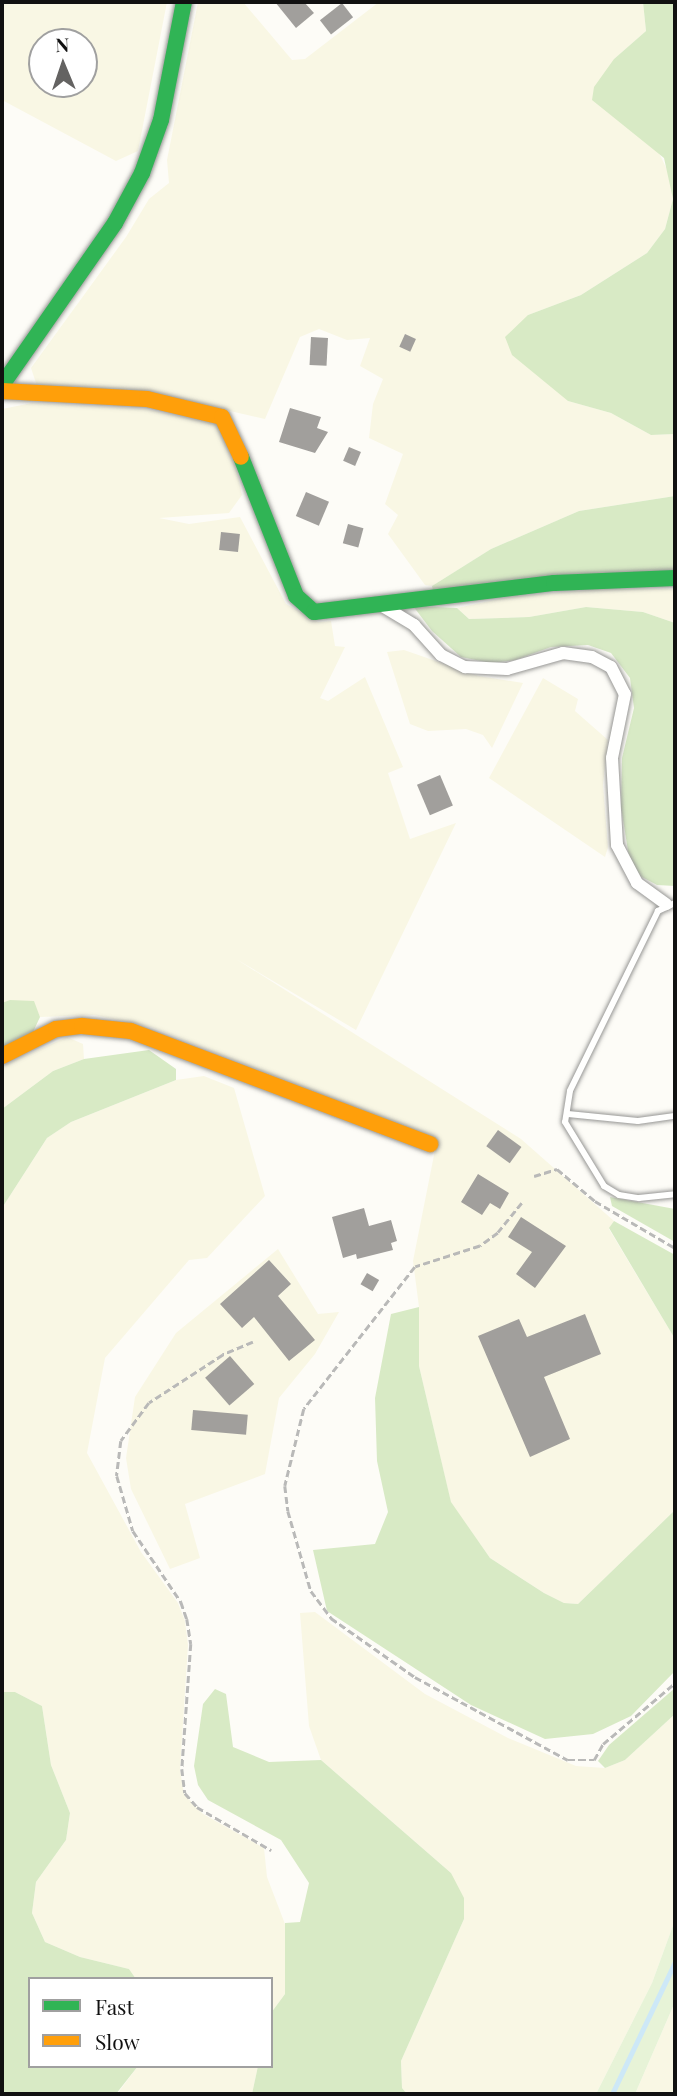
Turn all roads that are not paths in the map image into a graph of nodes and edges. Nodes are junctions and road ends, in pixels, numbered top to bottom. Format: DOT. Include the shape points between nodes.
graph roads {
  1 [pos="184,2"];
  2 [pos="2,385"];
  3 [pos="2,391"];
  4 [pos="675,578"];
  5 [pos="381,605"];
  6 [pos="670,903"];
  7 [pos="2,1056"];
  8 [pos="568,1114"];
  9 [pos="675,1116"];
  10 [pos="430,1144"];
  11 [pos="675,1194"];
  1 -- 2 [label="street" via="161,120 137,185"];
  3 -- 5 [label="street" via="147,399 222,417 232,431 257,507 300,604 314,612"];
  4 -- 5 [label="street" via="554,583"];
  5 -- 6 [label="street" via="414,625 441,655 465,667 507,670 563,653 592,657 611,667 625,694 612,758 617,845 637,883"];
  6 -- 8 [label="lane" via="658,911 570,1091"];
  7 -- 10 [label="street" via="56,1029 131,1031"];
  8 -- 9 [label="lane" via="638,1121"];
  8 -- 11 [label="lane" via="565,1122 575,1144 604,1186 619,1195 639,1198"];
}
